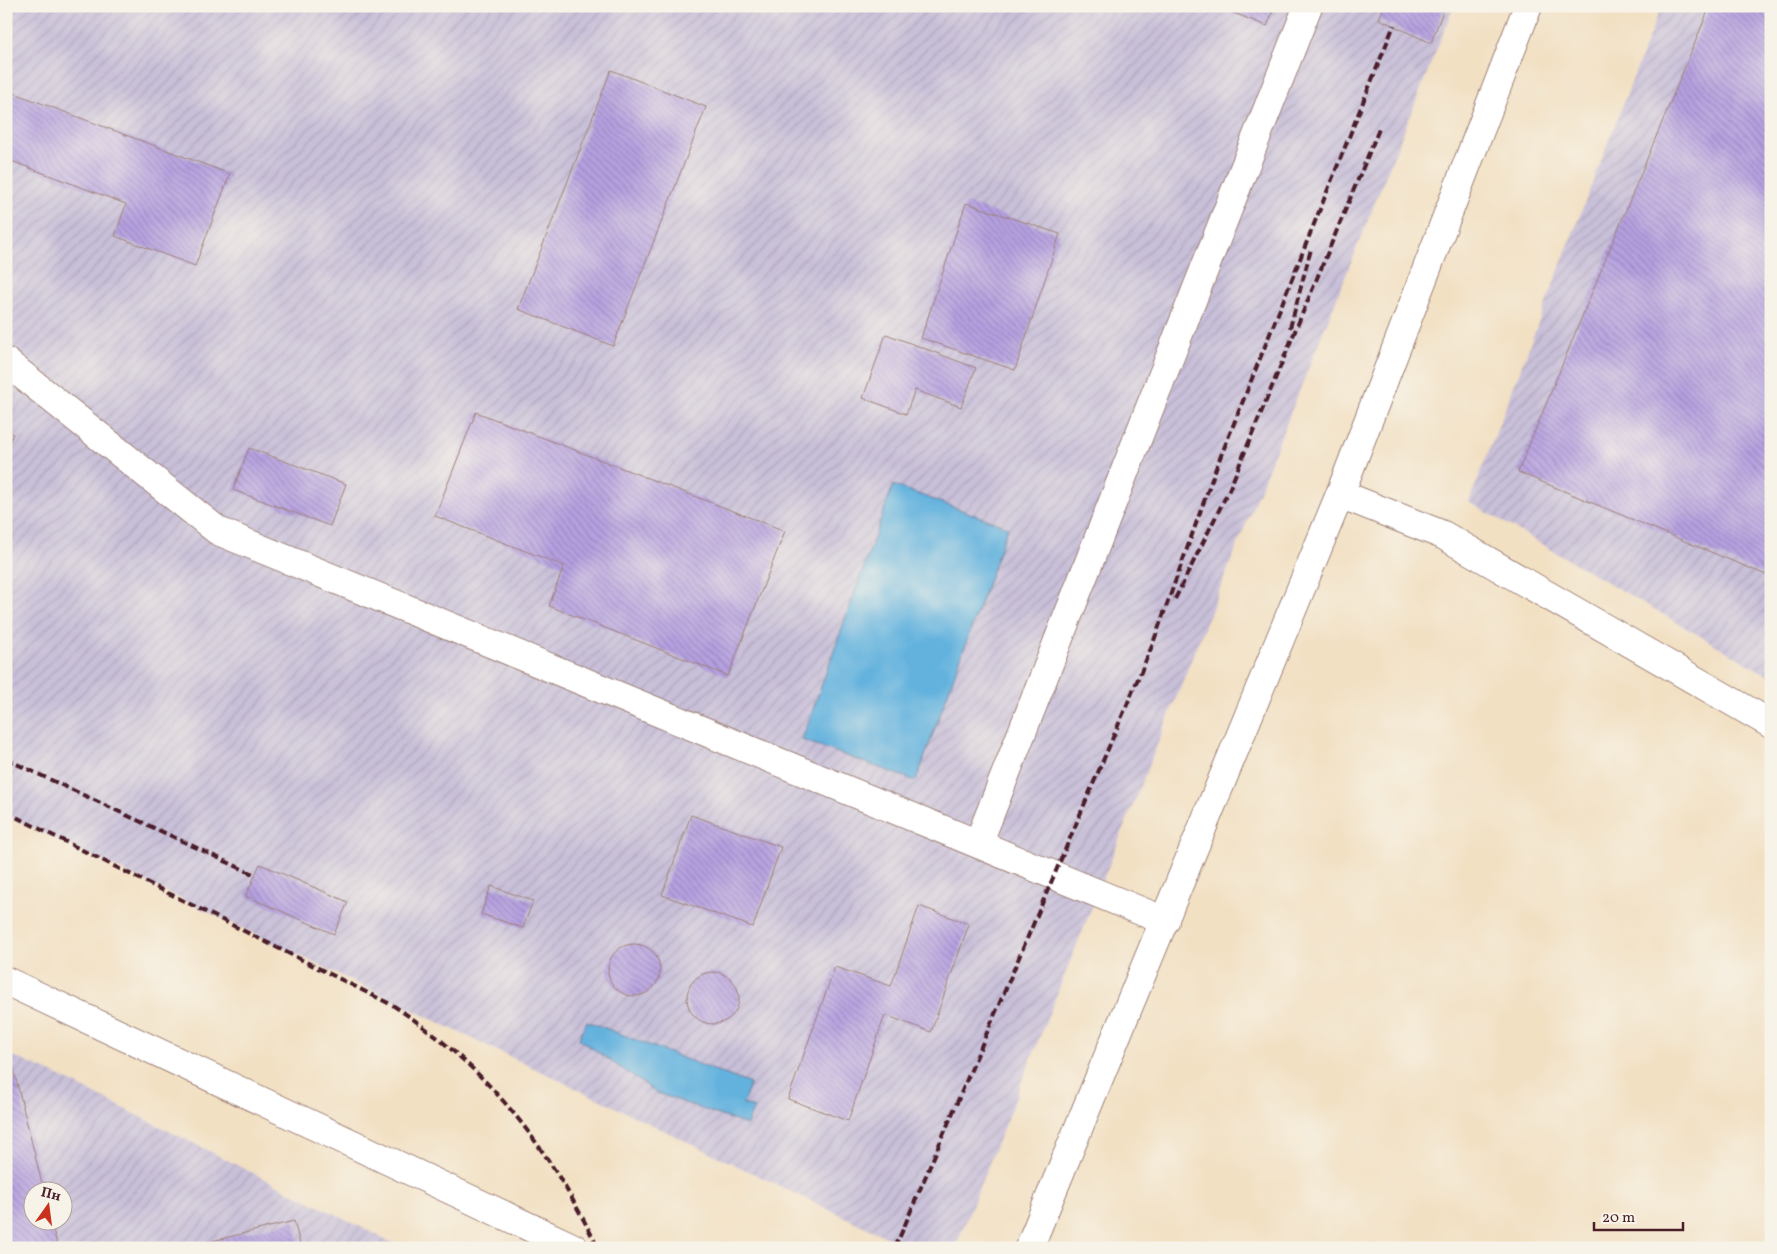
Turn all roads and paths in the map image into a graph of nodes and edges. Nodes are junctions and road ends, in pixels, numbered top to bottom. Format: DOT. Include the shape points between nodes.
graph roads {
  1 [pos="1308,6"];
  2 [pos="1528,6"];
  3 [pos="6,362"];
  4 [pos="1340,494"];
  5 [pos="1771,724"];
  6 [pos="978,844"];
  7 [pos="1165,920"];
  8 [pos="6,981"];
  9 [pos="574,1248"];
  10 [pos="1029,1248"];
  1 -- 6 [label="lane"];
  2 -- 4 [label="lane"];
  3 -- 6 [label="lane" via="218,531"];
  4 -- 5 [label="lane" via="1443,535"];
  4 -- 7 [label="lane"];
  6 -- 7 [label="lane"];
  7 -- 10 [label="lane"];
  8 -- 9 [label="lane"];
}
